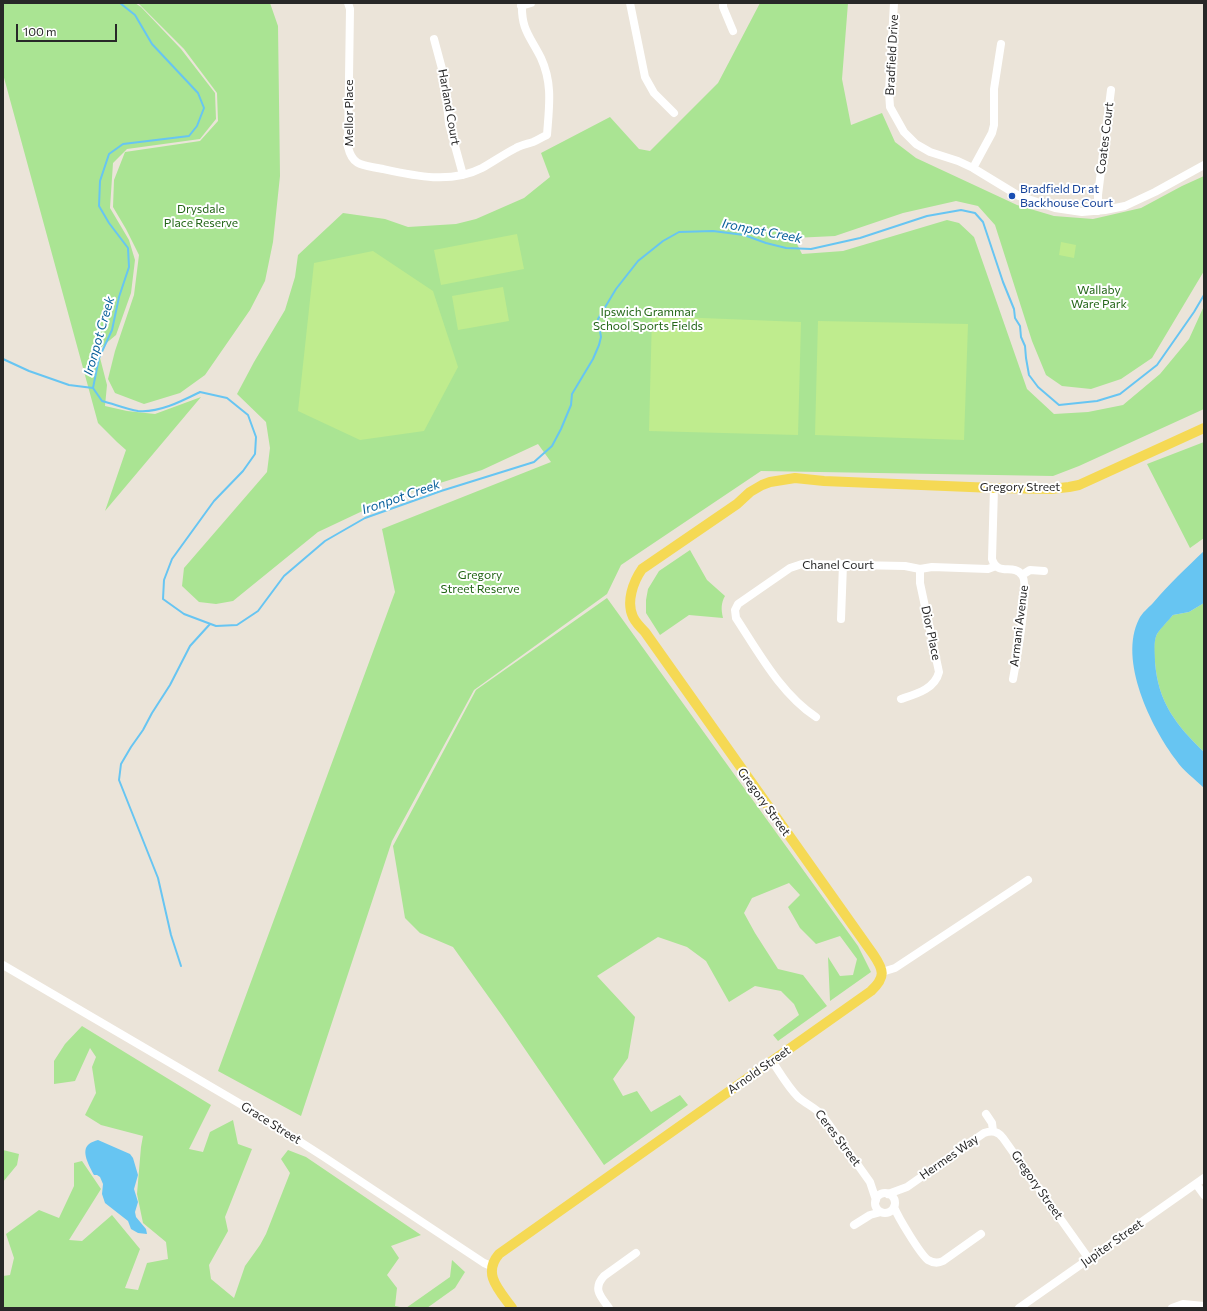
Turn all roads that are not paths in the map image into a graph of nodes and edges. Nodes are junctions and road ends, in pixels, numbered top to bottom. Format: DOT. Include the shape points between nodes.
graph roads {
  1 [pos="348,3"];
  2 [pos="532,3"];
  3 [pos="630,3"];
  4 [pos="723,3"];
  5 [pos="894,3"];
  6 [pos="521,5"];
  7 [pos="734,31"];
  8 [pos="434,39"];
  9 [pos="1001,44"];
  10 [pos="1111,90"];
  11 [pos="674,112"];
  12 [pos="1204,165"];
  13 [pos="973,168"];
  14 [pos="462,175"];
  15 [pos="1098,211"];
  16 [pos="1204,428"];
  17 [pos="994,488"];
  18 [pos="843,564"];
  19 [pos="996,566"];
  20 [pos="920,569"];
  21 [pos="1044,571"];
  22 [pos="1022,574"];
  23 [pos="841,619"];
  24 [pos="1013,678"];
  25 [pos="901,699"];
  26 [pos="816,717"];
  27 [pos="1028,880"];
  28 [pos="3,965"];
  29 [pos="882,972"];
  30 [pos="772,1061"];
  31 [pos="986,1114"];
  32 [pos="993,1131"];
  33 [pos="1204,1178"];
  34 [pos="870,1182"];
  35 [pos="1196,1184"];
  36 [pos="907,1187"];
  37 [pos="887,1194"];
  38 [pos="1204,1195"];
  39 [pos="875,1201"];
  40 [pos="894,1205"];
  41 [pos="884,1212"];
  42 [pos="864,1218"];
  43 [pos="902,1224"];
  44 [pos="854,1225"];
  45 [pos="981,1234"];
  46 [pos="636,1253"];
  47 [pos="1089,1259"];
  48 [pos="491,1266"];
  49 [pos="1204,1306"];
  50 [pos="512,1308"];
  51 [pos="609,1308"];
  52 [pos="1019,1308"];
  53 [pos="1172,1308"];
  1 -- 14 [label="street, Mellor Place" via="348,147 354,162 414,176"];
  2 -- 6 [label="street"];
  3 -- 11 [label="street" via="645,77 654,93"];
  4 -- 7 [label="street"];
  5 -- 13 [label="street, Bradfield Drive" via="888,92 891,110 904,132 916,144"];
  6 -- 14 [label="street, Mellor Place" via="523,24 541,58 550,93 547,135 516,147 480,169"];
  8 -- 14 [label="street, Harland Court" via="445,80 449,124"];
  9 -- 13 [label="street" via="994,90 994,125"];
  10 -- 15 [label="street, Coates Court"];
  12 -- 15 [label="street, Bradfield Drive" via="1125,206"];
  13 -- 15 [label="street, Bradfield Drive" via="1019,196 1055,208 1082,212"];
  16 -- 17 [label="main road, Gregory Street" via="1079,485 1060,488"];
  17 -- 19 [label="street" via="992,559"];
  17 -- 29 [label="main road, Gregory Street" via="824,481 784,484 765,489 737,504 654,562 642,579 636,595 636,610 645,632 873,954"];
  18 -- 20 [label="street, Chanel Court" via="905,566"];
  18 -- 23 [label="street"];
  18 -- 26 [label="street, Chanel Court" via="793,566 738,604 735,610 736,618 773,673 801,708"];
  19 -- 20 [label="street, Chanel Court" via="988,569"];
  19 -- 22 [label="street, Armani Avenue" via="1005,570 1016,570"];
  20 -- 25 [label="street, Dior Place" via="920,583 939,672 930,686"];
  21 -- 22 [label="street, Armani Avenue" via="1030,570"];
  22 -- 24 [label="street, Armani Avenue" via="1025,584"];
  27 -- 29 [label="street" via="895,968"];
  28 -- 48 [label="street, Grace Street" via="249,1109 484,1264"];
  29 -- 30 [label="main road, Arnold Street" via="880,980 871,991"];
  30 -- 34 [label="street, Ceres Street" via="795,1094 824,1116"];
  30 -- 48 [label="main road, Arnold Street" via="498,1254"];
  31 -- 32 [label="street, Gregory Street" via="992,1123"];
  32 -- 36 [label="street, Hermes Way" via="984,1133"];
  32 -- 47 [label="street, Gregory Street" via="1000,1134"];
  33 -- 35 [label="street, Jupiter Street"];
  34 -- 37 [label="street, Ceres Street"];
  34 -- 39 [label="street, Ceres Street"];
  35 -- 38 [label="street"];
  35 -- 47 [label="street, Jupiter Street"];
  36 -- 37 [label="street, Hermes Way"];
  36 -- 40 [label="street, Hermes Way"];
  37 -- 39 [label="street" via="880,1195"];
  37 -- 40 [label="street" via="893,1198"];
  39 -- 41 [label="street" via="877,1208"];
  39 -- 42 [label="street"];
  40 -- 41 [label="street" via="892,1209"];
  40 -- 43 [label="street"];
  41 -- 42 [label="street"];
  41 -- 43 [label="street"];
  42 -- 44 [label="street"];
  43 -- 45 [label="street" via="929,1261 935,1262 943,1261"];
  46 -- 51 [label="street" via="599,1281 598,1291"];
  47 -- 52 [label="street, Jupiter Street"];
  48 -- 50 [label="main road" via="496,1284"];
  49 -- 53 [label="street" via="1183,1304"];
}
